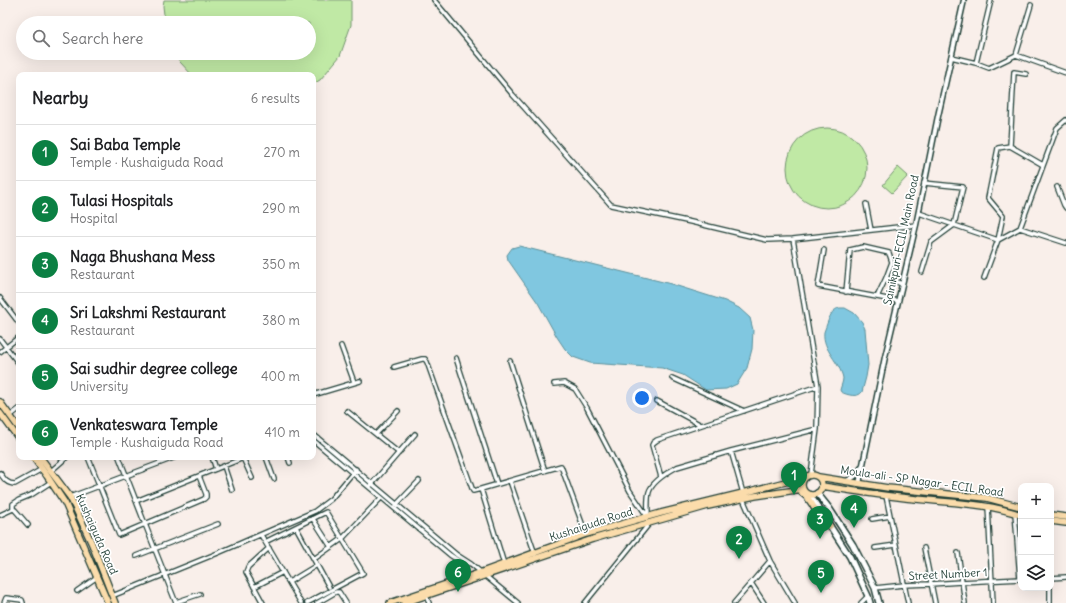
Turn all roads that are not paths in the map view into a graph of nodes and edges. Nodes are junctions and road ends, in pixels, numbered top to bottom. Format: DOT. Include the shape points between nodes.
graph roads {
  1 [pos="434,0"];
  2 [pos="964,0"];
  3 [pos="991,0"];
  4 [pos="1031,5"];
  5 [pos="1016,55"];
  6 [pos="951,57"];
  7 [pos="976,63"];
  8 [pos="1066,73"];
  9 [pos="1026,74"];
  10 [pos="1065,123"];
  11 [pos="1010,146"];
  12 [pos="1043,165"];
  13 [pos="924,182"];
  14 [pos="1057,187"];
  15 [pos="866,204"];
  16 [pos="1065,205"];
  17 [pos="918,213"];
  18 [pos="916,224"];
  19 [pos="954,225"];
  20 [pos="1020,228"];
  21 [pos="871,230"];
  22 [pos="793,239"];
  23 [pos="998,240"];
  24 [pos="1066,243"];
  25 [pos="824,250"];
  26 [pos="922,272"];
  27 [pos="886,278"];
  28 [pos="984,278"];
  29 [pos="902,284"];
  30 [pos="846,292"];
  31 [pos="877,297"];
  32 [pos="0,298"];
  33 [pos="898,301"];
  34 [pos="16,319"];
  35 [pos="0,339"];
  36 [pos="16,339"];
  37 [pos="341,346"];
  38 [pos="6,347"];
  39 [pos="0,352"];
  40 [pos="456,358"];
  41 [pos="16,360"];
  42 [pos="510,361"];
  43 [pos="394,367"];
  44 [pos="672,378"];
  45 [pos="360,381"];
  46 [pos="354,382"];
  47 [pos="554,384"];
  48 [pos="818,386"];
  49 [pos="316,394"];
  50 [pos="657,401"];
  51 [pos="0,402"];
  52 [pos="16,411"];
  53 [pos="347,411"];
  54 [pos="398,411"];
  55 [pos="744,411"];
  56 [pos="0,413"];
  57 [pos="10,416"];
  58 [pos="5,420"];
  59 [pos="0,424"];
  60 [pos="16,424"];
  61 [pos="701,425"];
  62 [pos="817,430"];
  63 [pos="16,434"];
  64 [pos="376,434"];
  65 [pos="415,434"];
  66 [pos="316,436"];
  67 [pos="316,442"];
  68 [pos="731,451"];
  69 [pos="399,453"];
  70 [pos="35,460"];
  71 [pos="43,460"];
  72 [pos="64,460"];
  73 [pos="89,460"];
  74 [pos="120,460"];
  75 [pos="168,460"];
  76 [pos="213,460"];
  77 [pos="240,460"];
  78 [pos="246,460"];
  79 [pos="267,460"];
  80 [pos="289,460"];
  81 [pos="290,463"];
  82 [pos="224,466"];
  83 [pos="863,466"];
  84 [pos="42,469"];
  85 [pos="216,469"];
  86 [pos="356,469"];
  87 [pos="51,471"];
  88 [pos="545,471"];
  89 [pos="0,473"];
  90 [pos="353,473"];
  91 [pos="811,474"];
  92 [pos="126,476"];
  93 [pos="199,476"];
  94 [pos="661,477"];
  95 [pos="819,477"];
  96 [pos="252,478"];
  97 [pos="274,479"];
  98 [pos="419,481"];
  99 [pos="510,481"];
  100 [pos="802,481"];
  101 [pos="51,482"];
  102 [pos="847,482"];
  103 [pos="373,484"];
  104 [pos="497,484"];
  105 [pos="859,484"];
  106 [pos="822,486"];
  107 [pos="99,487"];
  108 [pos="369,488"];
  109 [pos="480,489"];
  110 [pos="803,489"];
  111 [pos="232,490"];
  112 [pos="793,491"];
  113 [pos="817,493"];
  114 [pos="810,495"];
  115 [pos="743,496"];
  116 [pos="886,496"];
  117 [pos="70,498"];
  118 [pos="381,498"];
  119 [pos="136,501"];
  120 [pos="397,504"];
  121 [pos="988,506"];
  122 [pos="1018,506"];
  123 [pos="394,508"];
  124 [pos="13,509"];
  125 [pos="1018,514"];
  126 [pos="0,515"];
  127 [pos="1054,515"];
  128 [pos="890,516"];
  129 [pos="648,517"];
  130 [pos="1066,517"];
  131 [pos="313,518"];
  132 [pos="872,519"];
  133 [pos="1018,519"];
  134 [pos="1054,521"];
  135 [pos="1066,523"];
  136 [pos="145,524"];
  137 [pos="218,524"];
  138 [pos="649,524"];
  139 [pos="28,525"];
  140 [pos="830,526"];
  141 [pos="296,527"];
  142 [pos="586,534"];
  143 [pos="261,535"];
  144 [pos="342,539"];
  145 [pos="265,542"];
  146 [pos="896,545"];
  147 [pos="331,547"];
  148 [pos="269,548"];
  149 [pos="875,548"];
  150 [pos="924,548"];
  151 [pos="154,549"];
  152 [pos="958,553"];
  153 [pos="535,554"];
  154 [pos="1019,555"];
  155 [pos="136,556"];
  156 [pos="314,559"];
  157 [pos="770,561"];
  158 [pos="471,564"];
  159 [pos="504,564"];
  160 [pos="317,565"];
  161 [pos="283,572"];
  162 [pos="484,574"];
  163 [pos="165,575"];
  164 [pos="97,577"];
  165 [pos="1066,577"];
  166 [pos="1054,578"];
  167 [pos="1018,579"];
  168 [pos="991,580"];
  169 [pos="289,582"];
  170 [pos="751,582"];
  171 [pos="961,582"];
  172 [pos="931,584"];
  173 [pos="904,585"];
  174 [pos="254,587"];
  175 [pos="329,587"];
  176 [pos="875,588"];
  177 [pos="1050,591"];
  178 [pos="78,592"];
  179 [pos="200,594"];
  180 [pos="112,596"];
  181 [pos="426,596"];
  182 [pos="868,596"];
  183 [pos="4,603"];
  184 [pos="23,603"];
  185 [pos="108,603"];
  186 [pos="115,603"];
  187 [pos="176,603"];
  188 [pos="263,603"];
  189 [pos="300,603"];
  190 [pos="307,603"];
  191 [pos="317,603"];
  192 [pos="346,603"];
  193 [pos="390,603"];
  194 [pos="404,603"];
  195 [pos="429,603"];
  196 [pos="518,603"];
  197 [pos="585,603"];
  198 [pos="734,603"];
  199 [pos="764,603"];
  200 [pos="795,603"];
  201 [pos="861,603"];
  202 [pos="870,603"];
  203 [pos="879,603"];
  204 [pos="908,603"];
  205 [pos="935,603"];
  206 [pos="965,603"];
  207 [pos="992,603"];
  208 [pos="1050,603"];
  1 -- 22 [label="street" via="513,95 611,205 767,240"];
  2 -- 6 [label="street, Sainikpuri-ECIL Main Road"];
  3 -- 7 [label="street"];
  4 -- 5 [label="street"];
  5 -- 7 [label="street" via="989,68"];
  5 -- 8 [label="street"];
  6 -- 7 [label="street"];
  6 -- 13 [label="street, Sainikpuri-ECIL Main Road"];
  9 -- 11 [label="street" via="1014,72"];
  10 -- 12 [label="street" via="1057,128"];
  11 -- 12 [label="street"];
  11 -- 23 [label="street" via="998,148 988,198 1003,216"];
  12 -- 20 [label="street"];
  13 -- 17 [label="street, Sainikpuri-ECIL Main Road"];
  13 -- 19 [label="street" via="963,187"];
  14 -- 16 [label="street"];
  15 -- 21 [label="street"];
  17 -- 18 [label="street, Sainikpuri-ECIL Main Road"];
  17 -- 19 [label="street"];
  18 -- 21 [label="street"];
  18 -- 29 [label="street, Sainikpuri-ECIL Main Road"];
  19 -- 23 [label="street"];
  19 -- 26 [label="street" via="931,242"];
  20 -- 23 [label="street"];
  20 -- 24 [label="street"];
  21 -- 22 [label="street"];
  22 -- 48 [label="street"];
  23 -- 28 [label="street"];
  25 -- 30 [label="street" via="818,286"];
  27 -- 29 [label="street"];
  27 -- 30 [label="street" via="892,262 889,253 863,247 850,250"];
  27 -- 31 [label="street"];
  29 -- 33 [label="street, Sainikpuri-ECIL Main Road"];
  30 -- 31 [label="street"];
  31 -- 33 [label="street"];
  32 -- 34 [label="street"];
  33 -- 83 [label="street, Sainikpuri-ECIL Main Road"];
  35 -- 38 [label="street"];
  36 -- 38 [label="street"];
  37 -- 46 [label="street"];
  38 -- 39 [label="street"];
  38 -- 41 [label="street"];
  40 -- 104 [label="street"];
  42 -- 88 [label="street"];
  43 -- 109 [label="street" via="425,359 473,491"];
  44 -- 55 [label="street"];
  45 -- 46 [label="street"];
  46 -- 49 [label="street"];
  47 -- 129 [label="street" via="564,383 575,389 630,491"];
  48 -- 55 [label="street"];
  48 -- 62 [label="street"];
  50 -- 61 [label="street"];
  51 -- 57 [label="main road"];
  52 -- 57 [label="street"];
  53 -- 64 [label="street"];
  54 -- 64 [label="street"];
  55 -- 61 [label="street"];
  56 -- 58 [label="main road"];
  57 -- 60 [label="main road"];
  58 -- 59 [label="street"];
  58 -- 63 [label="main road"];
  61 -- 94 [label="street" via="653,443"];
  62 -- 68 [label="street"];
  62 -- 91 [label="street"];
  64 -- 69 [label="street"];
  65 -- 69 [label="street"];
  66 -- 86 [label="street"];
  67 -- 90 [label="street"];
  68 -- 94 [label="street" via="677,467"];
  68 -- 115 [label="street"];
  69 -- 103 [label="street"];
  70 -- 84 [label="main road, Kushaiguda Road"];
  71 -- 87 [label="main road, Kushaiguda Road"];
  72 -- 87 [label="street"];
  73 -- 107 [label="street"];
  74 -- 92 [label="street"];
  75 -- 92 [label="street"];
  76 -- 85 [label="street"];
  77 -- 82 [label="street"];
  78 -- 96 [label="street"];
  79 -- 97 [label="street"];
  80 -- 81 [label="street"];
  82 -- 85 [label="street"];
  82 -- 111 [label="street"];
  83 -- 102 [label="street"];
  83 -- 105 [label="street, Sainikpuri-ECIL Main Road"];
  84 -- 89 [label="street" via="15,484 10,484"];
  84 -- 101 [label="main road, Kushaiguda Road"];
  85 -- 93 [label="street"];
  86 -- 90 [label="street"];
  86 -- 103 [label="street"];
  87 -- 117 [label="main road, Kushaiguda Road"];
  88 -- 99 [label="street"];
  88 -- 142 [label="street" via="561,466"];
  90 -- 108 [label="street"];
  90 -- 143 [label="street" via="331,499 315,512"];
  91 -- 95 [label="main road"];
  91 -- 100 [label="main road"];
  92 -- 107 [label="street"];
  92 -- 119 [label="street"];
  93 -- 119 [label="street"];
  93 -- 136 [label="street" via="206,494 204,499"];
  94 -- 129 [label="street" via="648,493"];
  95 -- 102 [label="main road, Moula-ali - SP Nagar - ECIL Road"];
  95 -- 106 [label="main road"];
  98 -- 120 [label="street"];
  99 -- 104 [label="street"];
  99 -- 153 [label="street"];
  100 -- 110 [label="main road"];
  100 -- 115 [label="main road, Kushaiguda Road" via="789,480"];
  101 -- 124 [label="street" via="13,504"];
  101 -- 164 [label="main road, Kushaiguda Road" via="65,503"];
  102 -- 105 [label="main road, Moula-ali - SP Nagar - ECIL Road"];
  103 -- 108 [label="street"];
  103 -- 120 [label="street"];
  104 -- 109 [label="street"];
  105 -- 122 [label="main road, Moula-ali - SP Nagar - ECIL Road" via="987,498"];
  106 -- 113 [label="main road"];
  106 -- 116 [label="main road, Moula-ali - SP Nagar - ECIL Road"];
  107 -- 117 [label="street"];
  107 -- 136 [label="street" via="119,535"];
  108 -- 118 [label="street"];
  109 -- 159 [label="street"];
  110 -- 112 [label="main road, Kushaiguda Road"];
  110 -- 114 [label="main road"];
  112 -- 115 [label="main road, Kushaiguda Road"];
  112 -- 140 [label="main road" via="805,495 822,521"];
  113 -- 114 [label="main road"];
  113 -- 176 [label="main road" via="830,508 853,545"];
  114 -- 140 [label="main road"];
  115 -- 129 [label="main road, Kushaiguda Road"];
  115 -- 138 [label="main road, Kushaiguda Road"];
  115 -- 157 [label="street"];
  116 -- 121 [label="main road, Moula-ali - SP Nagar - ECIL Road"];
  116 -- 128 [label="street"];
  117 -- 180 [label="main road, Kushaiguda Road" via="92,544"];
  118 -- 123 [label="street"];
  118 -- 144 [label="street"];
  119 -- 136 [label="street"];
  120 -- 123 [label="street"];
  120 -- 158 [label="street"];
  121 -- 125 [label="main road, Moula-ali - SP Nagar - ECIL Road"];
  121 -- 168 [label="street"];
  123 -- 158 [label="street" via="450,555"];
  124 -- 126 [label="street"];
  124 -- 139 [label="street"];
  127 -- 130 [label="main road"];
  128 -- 132 [label="street"];
  128 -- 146 [label="street"];
  129 -- 142 [label="main road, Kushaiguda Road"];
  131 -- 141 [label="street"];
  131 -- 144 [label="street" via="326,512"];
  131 -- 147 [label="street"];
  133 -- 154 [label="street"];
  134 -- 135 [label="main road"];
  136 -- 151 [label="street"];
  137 -- 151 [label="street"];
  138 -- 162 [label="main road, Kushaiguda Road"];
  138 -- 197 [label="street"];
  140 -- 182 [label="main road" via="850,557"];
  141 -- 145 [label="street"];
  141 -- 156 [label="street"];
  142 -- 153 [label="main road, Kushaiguda Road"];
  143 -- 145 [label="street"];
  143 -- 163 [label="street"];
  144 -- 147 [label="street"];
  144 -- 190 [label="street" via="363,573"];
  145 -- 148 [label="street"];
  146 -- 149 [label="street"];
  146 -- 173 [label="street"];
  147 -- 156 [label="street"];
  148 -- 161 [label="street"];
  148 -- 174 [label="street" via="246,569"];
  150 -- 172 [label="street"];
  151 -- 155 [label="street"];
  151 -- 163 [label="street"];
  152 -- 171 [label="street"];
  153 -- 159 [label="main road, Kushaiguda Road"];
  156 -- 160 [label="street"];
  157 -- 170 [label="street"];
  157 -- 200 [label="street"];
  158 -- 162 [label="street"];
  159 -- 162 [label="main road, Kushaiguda Road"];
  160 -- 169 [label="street"];
  160 -- 175 [label="street"];
  161 -- 169 [label="street"];
  161 -- 174 [label="street"];
  162 -- 181 [label="main road, Kushaiguda Road"];
  162 -- 193 [label="main road, Kushaiguda Road"];
  162 -- 196 [label="street"];
  163 -- 180 [label="street"];
  163 -- 187 [label="street"];
  164 -- 178 [label="street"];
  164 -- 185 [label="main road, Kushaiguda Road"];
  165 -- 166 [label="street"];
  167 -- 168 [label="street, Street Number 1"];
  168 -- 171 [label="street, Street Number 1"];
  168 -- 207 [label="street"];
  169 -- 189 [label="street"];
  170 -- 198 [label="street"];
  170 -- 199 [label="street"];
  171 -- 172 [label="street, Street Number 1"];
  171 -- 206 [label="street"];
  172 -- 173 [label="street, Street Number 1"];
  172 -- 205 [label="street"];
  173 -- 176 [label="street, Street Number 1"];
  173 -- 204 [label="street"];
  174 -- 188 [label="street"];
  176 -- 203 [label="main road"];
  177 -- 208 [label="street"];
  179 -- 187 [label="street"];
  180 -- 186 [label="main road, Kushaiguda Road"];
  181 -- 194 [label="main road, Kushaiguda Road"];
  181 -- 195 [label="street"];
  182 -- 201 [label="street"];
  182 -- 202 [label="main road"];
  183 -- 184 [label="street" via="6,598 22,600"];
  191 -- 192 [label="street" via="339,592"];
}
